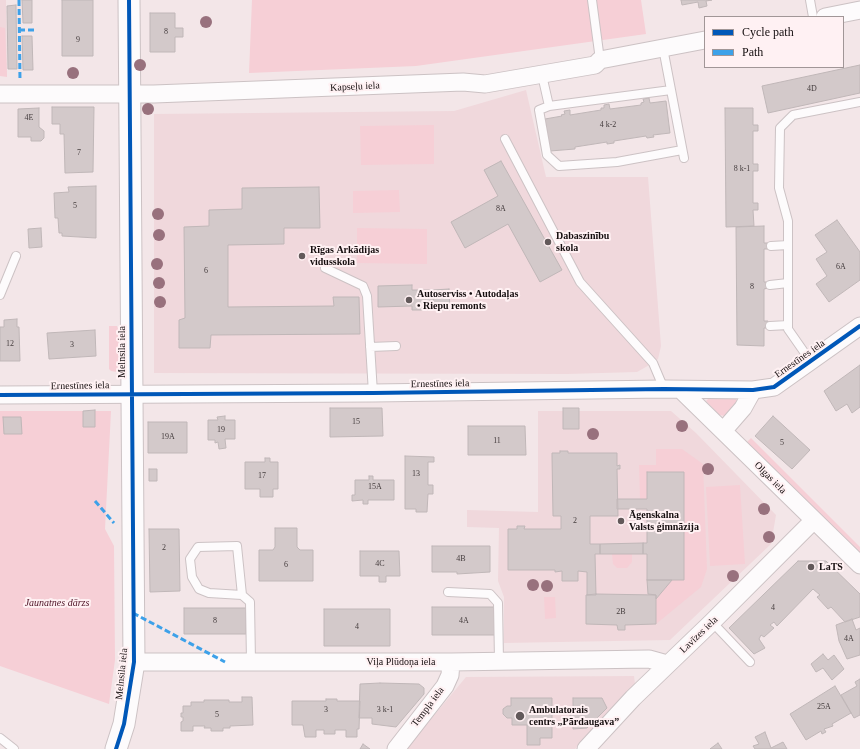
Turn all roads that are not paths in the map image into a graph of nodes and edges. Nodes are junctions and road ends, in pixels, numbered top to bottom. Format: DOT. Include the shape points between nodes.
graph roads {
  1 [pos="129,0"];
  2 [pos="592,0"];
  3 [pos="810,0"];
  4 [pos="860,10"];
  5 [pos="813,16"];
  6 [pos="830,16"];
  7 [pos="704,40"];
  8 [pos="663,48"];
  9 [pos="600,60"];
  10 [pos="542,75"];
  11 [pos="671,90"];
  12 [pos="0,94"];
  13 [pos="130,94"];
  14 [pos="860,102"];
  15 [pos="549,106"];
  16 [pos="505,139"];
  17 [pos="788,245"];
  18 [pos="771,246"];
  19 [pos="16,256"];
  20 [pos="324,268"];
  21 [pos="788,283"];
  22 [pos="770,286"];
  23 [pos="0,295"];
  24 [pos="788,325"];
  25 [pos="770,326"];
  26 [pos="858,332"];
  27 [pos="396,346"];
  28 [pos="370,347"];
  29 [pos="810,362"];
  30 [pos="664,389"];
  31 [pos="681,390"];
  32 [pos="753,390"];
  33 [pos="372,393"];
  34 [pos="130,394"];
  35 [pos="0,395"];
  36 [pos="723,431"];
  37 [pos="813,521"];
  38 [pos="860,565"];
  39 [pos="448,592"];
  40 [pos="242,594"];
  41 [pos="712,622"];
  42 [pos="499,661"];
  43 [pos="134,662"];
  44 [pos="251,662"];
  45 [pos="451,662"];
  46 [pos="750,662"];
  47 [pos="667,664"];
  48 [pos="0,738"];
  49 [pos="581,748"];
  50 [pos="14,749"];
  51 [pos="116,749"];
  52 [pos="396,749"];
  1 -- 13 [label="street, Melnsila iela"];
  2 -- 9 [label="lane"];
  3 -- 5 [label="lane"];
  4 -- 6 [label="street"];
  7 -- 8 [label="street, Kapseļu iela"];
  8 -- 9 [label="street, Kapseļu iela"];
  8 -- 11 [label="lane"];
  9 -- 10 [label="street, Kapseļu iela" via="595,65"];
  10 -- 13 [label="street, Kapseļu iela" via="485,84 463,82"];
  10 -- 15 [label="lane"];
  11 -- 15 [label="lane"];
  11 -- 15 [label="lane" via="683,154 559,166 547,155 539,110"];
  12 -- 13 [label="street, Kapseļu iela"];
  13 -- 34 [label="street, Melnsila iela"];
  14 -- 17 [label="lane" via="793,115 780,128 779,188 788,221"];
  16 -- 30 [label="lane" via="580,282 653,363"];
  17 -- 18 [label="lane"];
  17 -- 21 [label="lane"];
  19 -- 23 [label="lane"];
  20 -- 28 [label="lane" via="363,286 367,296"];
  21 -- 22 [label="lane"];
  21 -- 24 [label="lane"];
  24 -- 25 [label="lane"];
  24 -- 29 [label="lane" via="788,329"];
  26 -- 29 [label="street, Ernestīnes iela"];
  27 -- 28 [label="lane"];
  28 -- 33 [label="lane"];
  29 -- 32 [label="street, Ernestīnes iela" via="774,387"];
  30 -- 31 [label="street, Ernestīnes iela"];
  30 -- 33 [label="street, Ernestīnes iela"];
  31 -- 32 [label="street, Ernestīnes iela"];
  31 -- 36 [label="street, Olgas iela"];
  32 -- 36 [label="street" via="743,408"];
  33 -- 34 [label="street, Ernestīnes iela"];
  34 -- 35 [label="street, Ernestīnes iela"];
  34 -- 43 [label="street, Melnsila iela"];
  36 -- 37 [label="street, Olgas iela"];
  37 -- 38 [label="street, Olgas iela"];
  37 -- 41 [label="street, Lavīzes iela"];
  39 -- 42 [label="lane" via="490,594 498,603"];
  40 -- 40 [label="lane" via="236,546 198,547 190,559 192,577 199,589 209,593"];
  40 -- 44 [label="lane" via="250,602"];
  41 -- 46 [label="lane"];
  41 -- 47 [label="street, Lavīzes iela"];
  42 -- 45 [label="street, Viļa Plūdoņa iela"];
  42 -- 47 [label="street, Viļa Plūdoņa iela" via="649,659"];
  43 -- 44 [label="street, Viļa Plūdoņa iela"];
  43 -- 51 [label="street, Melnsila iela" via="124,724"];
  44 -- 45 [label="street, Viļa Plūdoņa iela"];
  45 -- 52 [label="street, Tempļa iela" via="450,675 445,686"];
  47 -- 49 [label="street, Lavīzes iela"];
  48 -- 50 [label="lane"];
}
